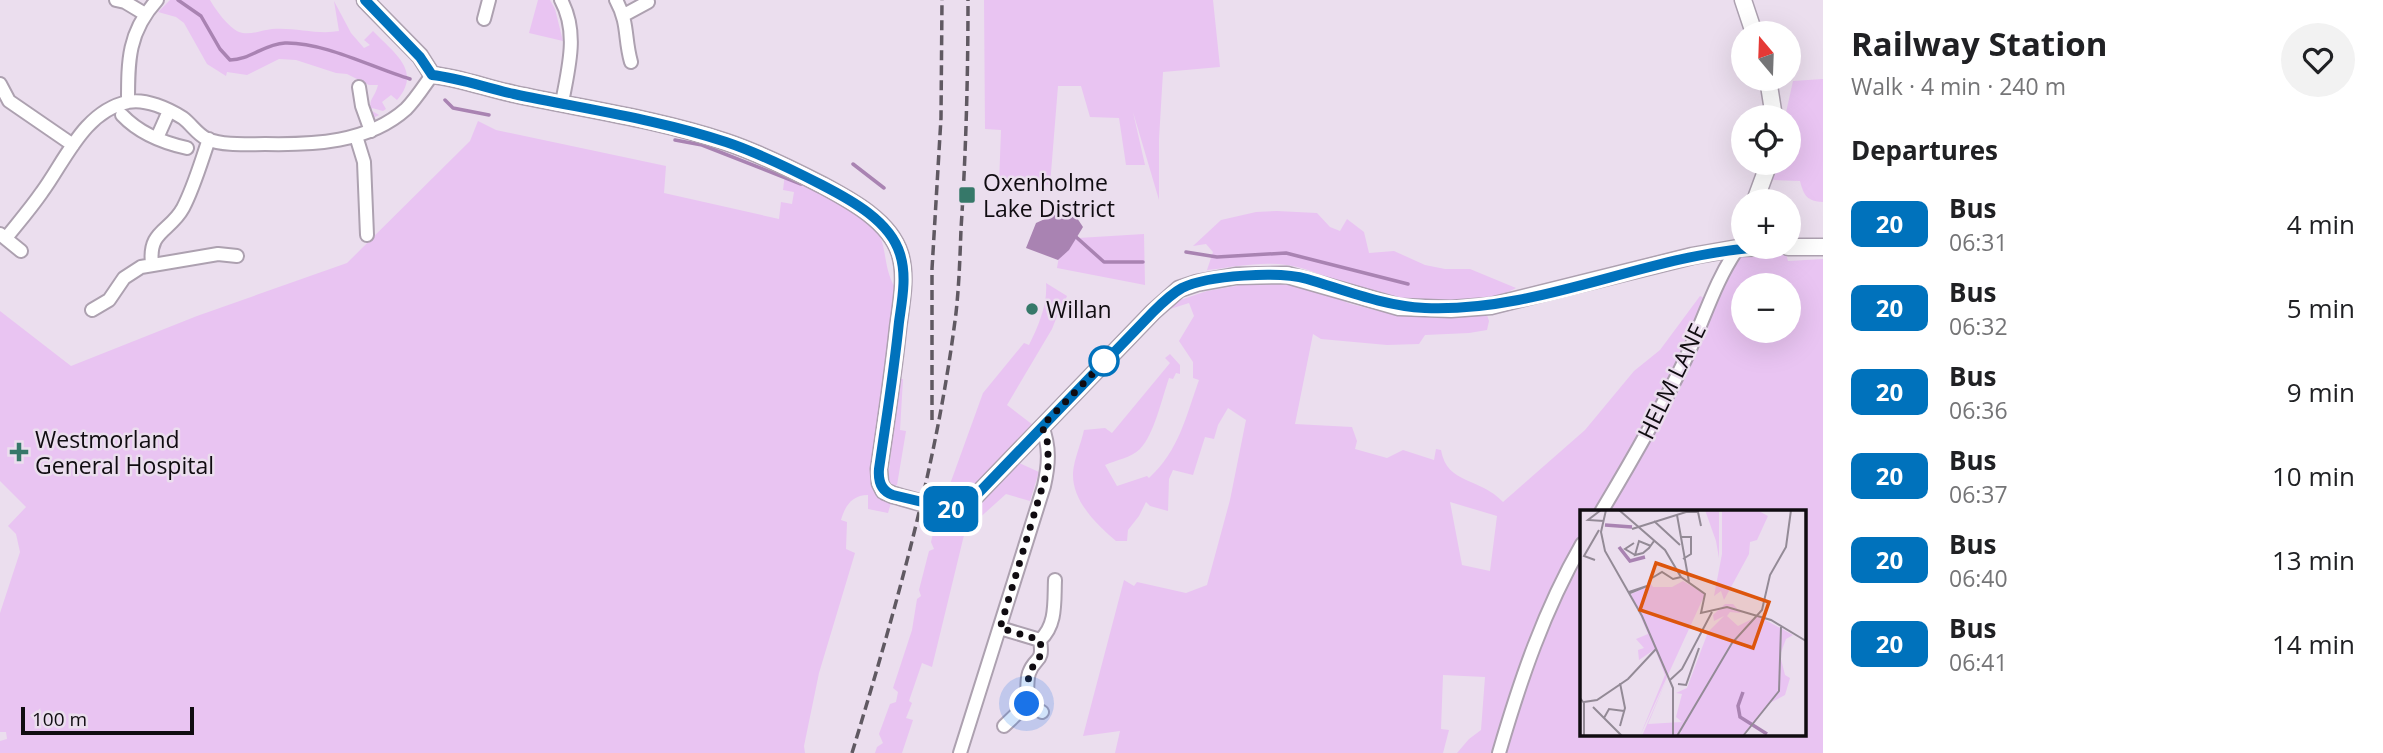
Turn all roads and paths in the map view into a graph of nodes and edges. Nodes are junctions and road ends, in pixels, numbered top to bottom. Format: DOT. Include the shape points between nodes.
graph roads {
  1 [pos="116,0"];
  2 [pos="158,0"];
  3 [pos="365,0"];
  4 [pos="489,0"];
  5 [pos="616,0"];
  6 [pos="1743,0"];
  7 [pos="566,2"];
  8 [pos="648,2"];
  9 [pos="145,14"];
  10 [pos="624,15"];
  11 [pos="484,19"];
  12 [pos="1750,21"];
  13 [pos="631,62"];
  14 [pos="432,75"];
  15 [pos="359,87"];
  16 [pos="2,93"];
  17 [pos="128,102"];
  18 [pos="562,103"];
  19 [pos="169,111"];
  20 [pos="122,116"];
  21 [pos="371,131"];
  22 [pos="356,136"];
  23 [pos="157,138"];
  24 [pos="209,139"];
  25 [pos="73,145"];
  26 [pos="187,148"];
  27 [pos="367,235"];
  28 [pos="3,236"];
  29 [pos="1731,245"];
  30 [pos="1801,247"];
  31 [pos="1823,247"];
  32 [pos="20,251"];
  33 [pos="237,256"];
  34 [pos="1731,259"];
  35 [pos="152,264"];
  36 [pos="92,310"];
  37 [pos="1042,426"];
  38 [pos="1602,510"];
  39 [pos="1580,546"];
  40 [pos="1056,580"];
  41 [pos="1000,628"];
  42 [pos="1040,640"];
  43 [pos="1027,704"];
  44 [pos="1042,712"];
  45 [pos="1004,726"];
  46 [pos="960,753"];
  47 [pos="1499,753"];
  1 -- 9 [label="street"];
  2 -- 9 [label="street"];
  3 -- 14 [label="main road"];
  4 -- 11 [label="street"];
  5 -- 10 [label="street"];
  6 -- 12 [label="main road"];
  7 -- 18 [label="street" via="572,46"];
  8 -- 10 [label="street"];
  9 -- 17 [label="street" via="129,55"];
  10 -- 13 [label="street"];
  14 -- 18 [label="main road"];
  14 -- 21 [label="street" via="408,107"];
  15 -- 21 [label="street"];
  16 -- 25 [label="street"];
  17 -- 19 [label="street" via="145,102"];
  17 -- 25 [label="street" via="95,119"];
  18 -- 37 [label="main road, bridge" via="745,149 850,200 885,230 900,254 903,276 879,469 884,491 957,510"];
  19 -- 23 [label="street"];
  19 -- 24 [label="street"];
  20 -- 23 [label="street"];
  21 -- 22 [label="street"];
  22 -- 24 [label="street" via="282,144"];
  22 -- 27 [label="street" via="364,162"];
  23 -- 26 [label="street"];
  24 -- 35 [label="street" via="182,210 155,239"];
  25 -- 28 [label="street" via="41,193"];
  28 -- 32 [label="street"];
  29 -- 37 [label="main road" via="1505,303 1451,309 1399,307 1287,275 1236,276 1197,283 1180,289 1159,306"];
  30 -- 31 [label="main road"];
  33 -- 35 [label="street" via="218,254"];
  34 -- 38 [label="street, HELM LANE" via="1658,414"];
  35 -- 36 [label="street" via="129,273 109,300"];
  37 -- 41 [label="street" via="1048,468"];
  39 -- 47 [label="street" via="1539,635"];
  40 -- 42 [label="street" via="1053,617"];
  41 -- 42 [label="street"];
  41 -- 46 [label="street"];
  42 -- 43 [label="street" via="1042,652 1029,673"];
  43 -- 44 [label="street"];
  43 -- 45 [label="street"];
}
